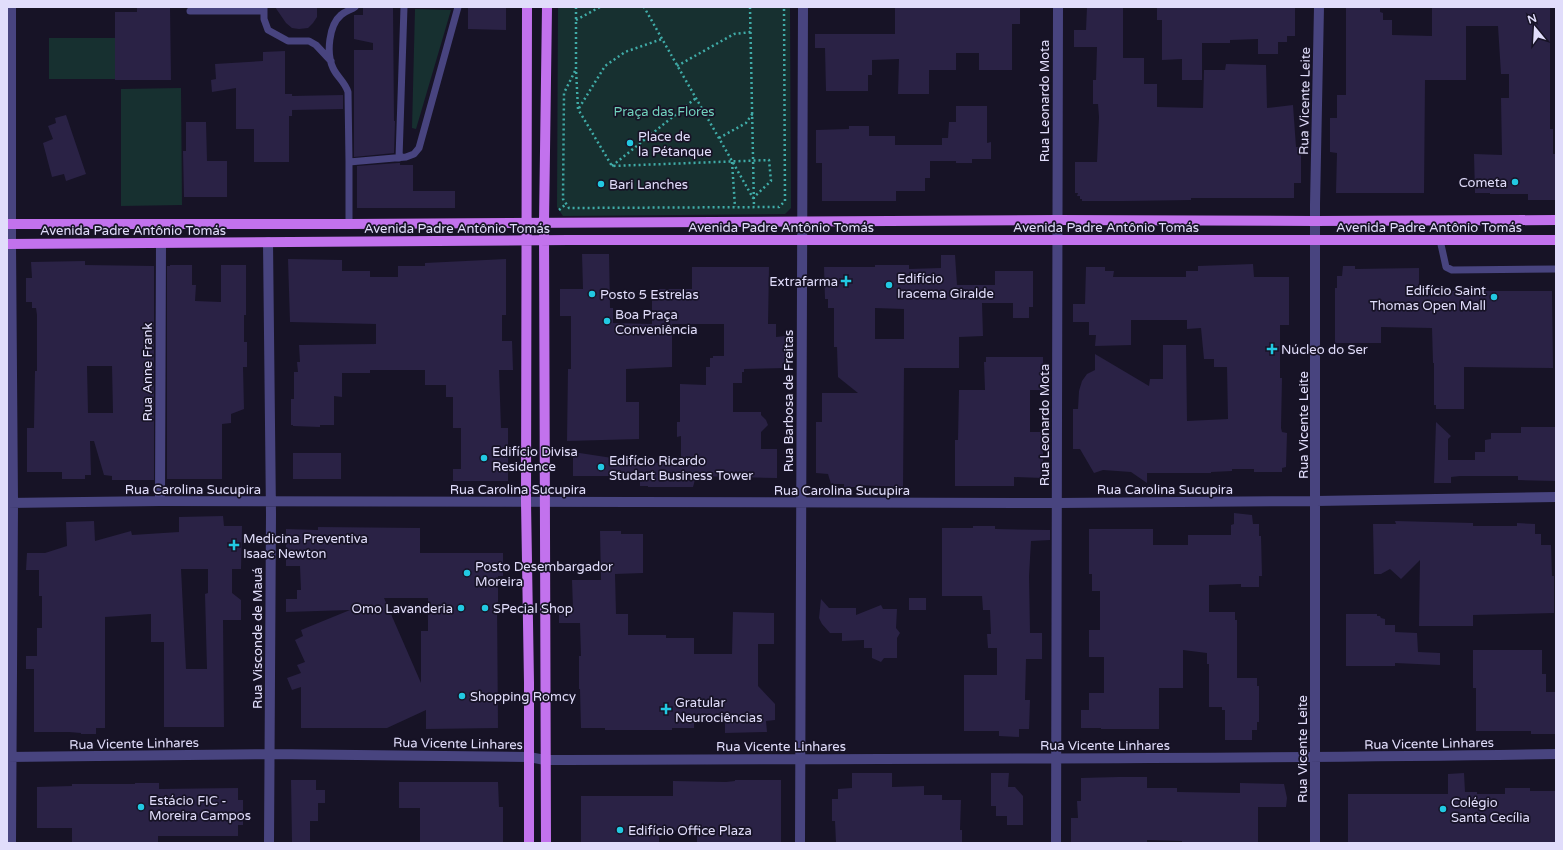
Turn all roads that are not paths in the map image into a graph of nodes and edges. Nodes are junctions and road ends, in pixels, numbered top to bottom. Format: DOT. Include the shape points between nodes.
graph roads {
  1 [pos="355,7"];
  2 [pos="404,7"];
  3 [pos="458,7"];
  4 [pos="527,7"];
  5 [pos="547,7"];
  6 [pos="802,7"];
  7 [pos="1058,7"];
  8 [pos="1319,7"];
  9 [pos="264,9"];
  10 [pos="190,11"];
  11 [pos="9,13"];
  12 [pos="331,61"];
  13 [pos="399,158"];
  14 [pos="349,162"];
  15 [pos="1057,220"];
  16 [pos="1556,220"];
  17 [pos="1315,221"];
  18 [pos="801,222"];
  19 [pos="526,223"];
  20 [pos="544,223"];
  21 [pos="9,224"];
  22 [pos="349,224"];
  23 [pos="527,240"];
  24 [pos="544,240"];
  25 [pos="801,240"];
  26 [pos="1057,240"];
  27 [pos="1315,240"];
  28 [pos="1440,240"];
  29 [pos="1556,240"];
  30 [pos="268,242"];
  31 [pos="161,243"];
  32 [pos="9,244"];
  33 [pos="1556,269"];
  34 [pos="1556,497"];
  35 [pos="160,501"];
  36 [pos="1316,501"];
  37 [pos="271,502"];
  38 [pos="526,502"];
  39 [pos="544,502"];
  40 [pos="10,503"];
  41 [pos="801,503"];
  42 [pos="1058,503"];
  43 [pos="269,754"];
  44 [pos="1556,754"];
  45 [pos="9,757"];
  46 [pos="529,757"];
  47 [pos="1056,758"];
  48 [pos="1315,758"];
  49 [pos="800,759"];
  50 [pos="545,760"];
  51 [pos="11,843"];
  52 [pos="269,843"];
  53 [pos="529,843"];
  54 [pos="546,843"];
  55 [pos="800,843"];
  56 [pos="1056,843"];
  57 [pos="1315,843"];
  1 -- 12 [label="lane" via="342,13 333,23 330,38"];
  2 -- 13 [label="lane"];
  3 -- 13 [label="lane" via="419,148 414,154"];
  4 -- 19 [label="main road"];
  5 -- 20 [label="main road"];
  6 -- 18 [label="street, Rua Barbosa de Freitas"];
  7 -- 15 [label="street, Rua Leonardo Mota"];
  8 -- 17 [label="street, Rua Vicente Leite"];
  9 -- 10 [label="lane"];
  9 -- 12 [label="lane" via="268,30 288,41 309,41"];
  11 -- 21 [label="street"];
  12 -- 14 [label="lane" via="335,73 348,92"];
  13 -- 14 [label="lane"];
  14 -- 22 [label="lane"];
  15 -- 17 [label="main road, Avenida Padre Antônio Tomás"];
  15 -- 18 [label="main road, Avenida Padre Antônio Tomás"];
  15 -- 26 [label="street, Rua Leonardo Mota"];
  16 -- 17 [label="main road, Avenida Padre Antônio Tomás"];
  17 -- 27 [label="street, Rua Vicente Leite"];
  18 -- 20 [label="main road, Avenida Padre Antônio Tomás"];
  18 -- 25 [label="street, Rua Barbosa de Freitas"];
  19 -- 20 [label="main road, Avenida Padre Antônio Tomás"];
  19 -- 22 [label="main road, Avenida Padre Antônio Tomás"];
  19 -- 23 [label="main road"];
  20 -- 24 [label="main road"];
  21 -- 22 [label="main road, Avenida Padre Antônio Tomás"];
  21 -- 32 [label="street"];
  23 -- 24 [label="main road, Avenida Padre Antônio Tomás"];
  23 -- 30 [label="main road, Avenida Padre Antônio Tomás"];
  23 -- 38 [label="main road"];
  24 -- 25 [label="main road, Avenida Padre Antônio Tomás"];
  24 -- 39 [label="main road"];
  25 -- 26 [label="main road, Avenida Padre Antônio Tomás"];
  25 -- 41 [label="street, Rua Barbosa de Freitas"];
  26 -- 27 [label="main road, Avenida Padre Antônio Tomás"];
  26 -- 42 [label="street, Rua Leonardo Mota"];
  27 -- 28 [label="main road, Avenida Padre Antônio Tomás"];
  27 -- 36 [label="street, Rua Vicente Leite"];
  28 -- 29 [label="main road, Avenida Padre Antônio Tomás"];
  28 -- 33 [label="lane" via="1446,267 1452,270"];
  30 -- 31 [label="main road, Avenida Padre Antônio Tomás"];
  30 -- 37 [label="street, Rua Visconde de Mauá"];
  31 -- 32 [label="main road, Avenida Padre Antônio Tomás"];
  31 -- 35 [label="street, Rua Anne Frank"];
  32 -- 40 [label="street"];
  34 -- 36 [label="street, Rua Carolina Sucupira"];
  35 -- 37 [label="street, Rua Carolina Sucupira"];
  35 -- 40 [label="street, Rua Carolina Sucupira"];
  36 -- 42 [label="street, Rua Carolina Sucupira"];
  36 -- 48 [label="street, Rua Vicente Leite"];
  37 -- 38 [label="street, Rua Carolina Sucupira"];
  37 -- 43 [label="street, Rua Visconde de Mauá"];
  38 -- 39 [label="street, Rua Carolina Sucupira"];
  38 -- 46 [label="main road"];
  39 -- 41 [label="street, Rua Carolina Sucupira"];
  39 -- 50 [label="main road"];
  40 -- 45 [label="street"];
  41 -- 42 [label="street, Rua Carolina Sucupira"];
  41 -- 49 [label="street, Rua Barbosa de Freitas"];
  42 -- 47 [label="street, Rua Leonardo Mota"];
  43 -- 45 [label="street, Rua Vicente Linhares"];
  43 -- 46 [label="street, Rua Vicente Linhares"];
  43 -- 52 [label="street, Rua Visconde de Mauá"];
  44 -- 48 [label="street, Rua Vicente Linhares"];
  45 -- 51 [label="street"];
  46 -- 50 [label="street, Rua Vicente Linhares"];
  46 -- 53 [label="main road"];
  47 -- 48 [label="street, Rua Vicente Linhares"];
  47 -- 49 [label="street, Rua Vicente Linhares"];
  47 -- 56 [label="street, Rua Leonardo Mota"];
  48 -- 57 [label="street, Rua Vicente Leite"];
  49 -- 50 [label="street, Rua Vicente Linhares"];
  49 -- 55 [label="street, Rua Barbosa de Freitas"];
  50 -- 54 [label="main road"];
}
